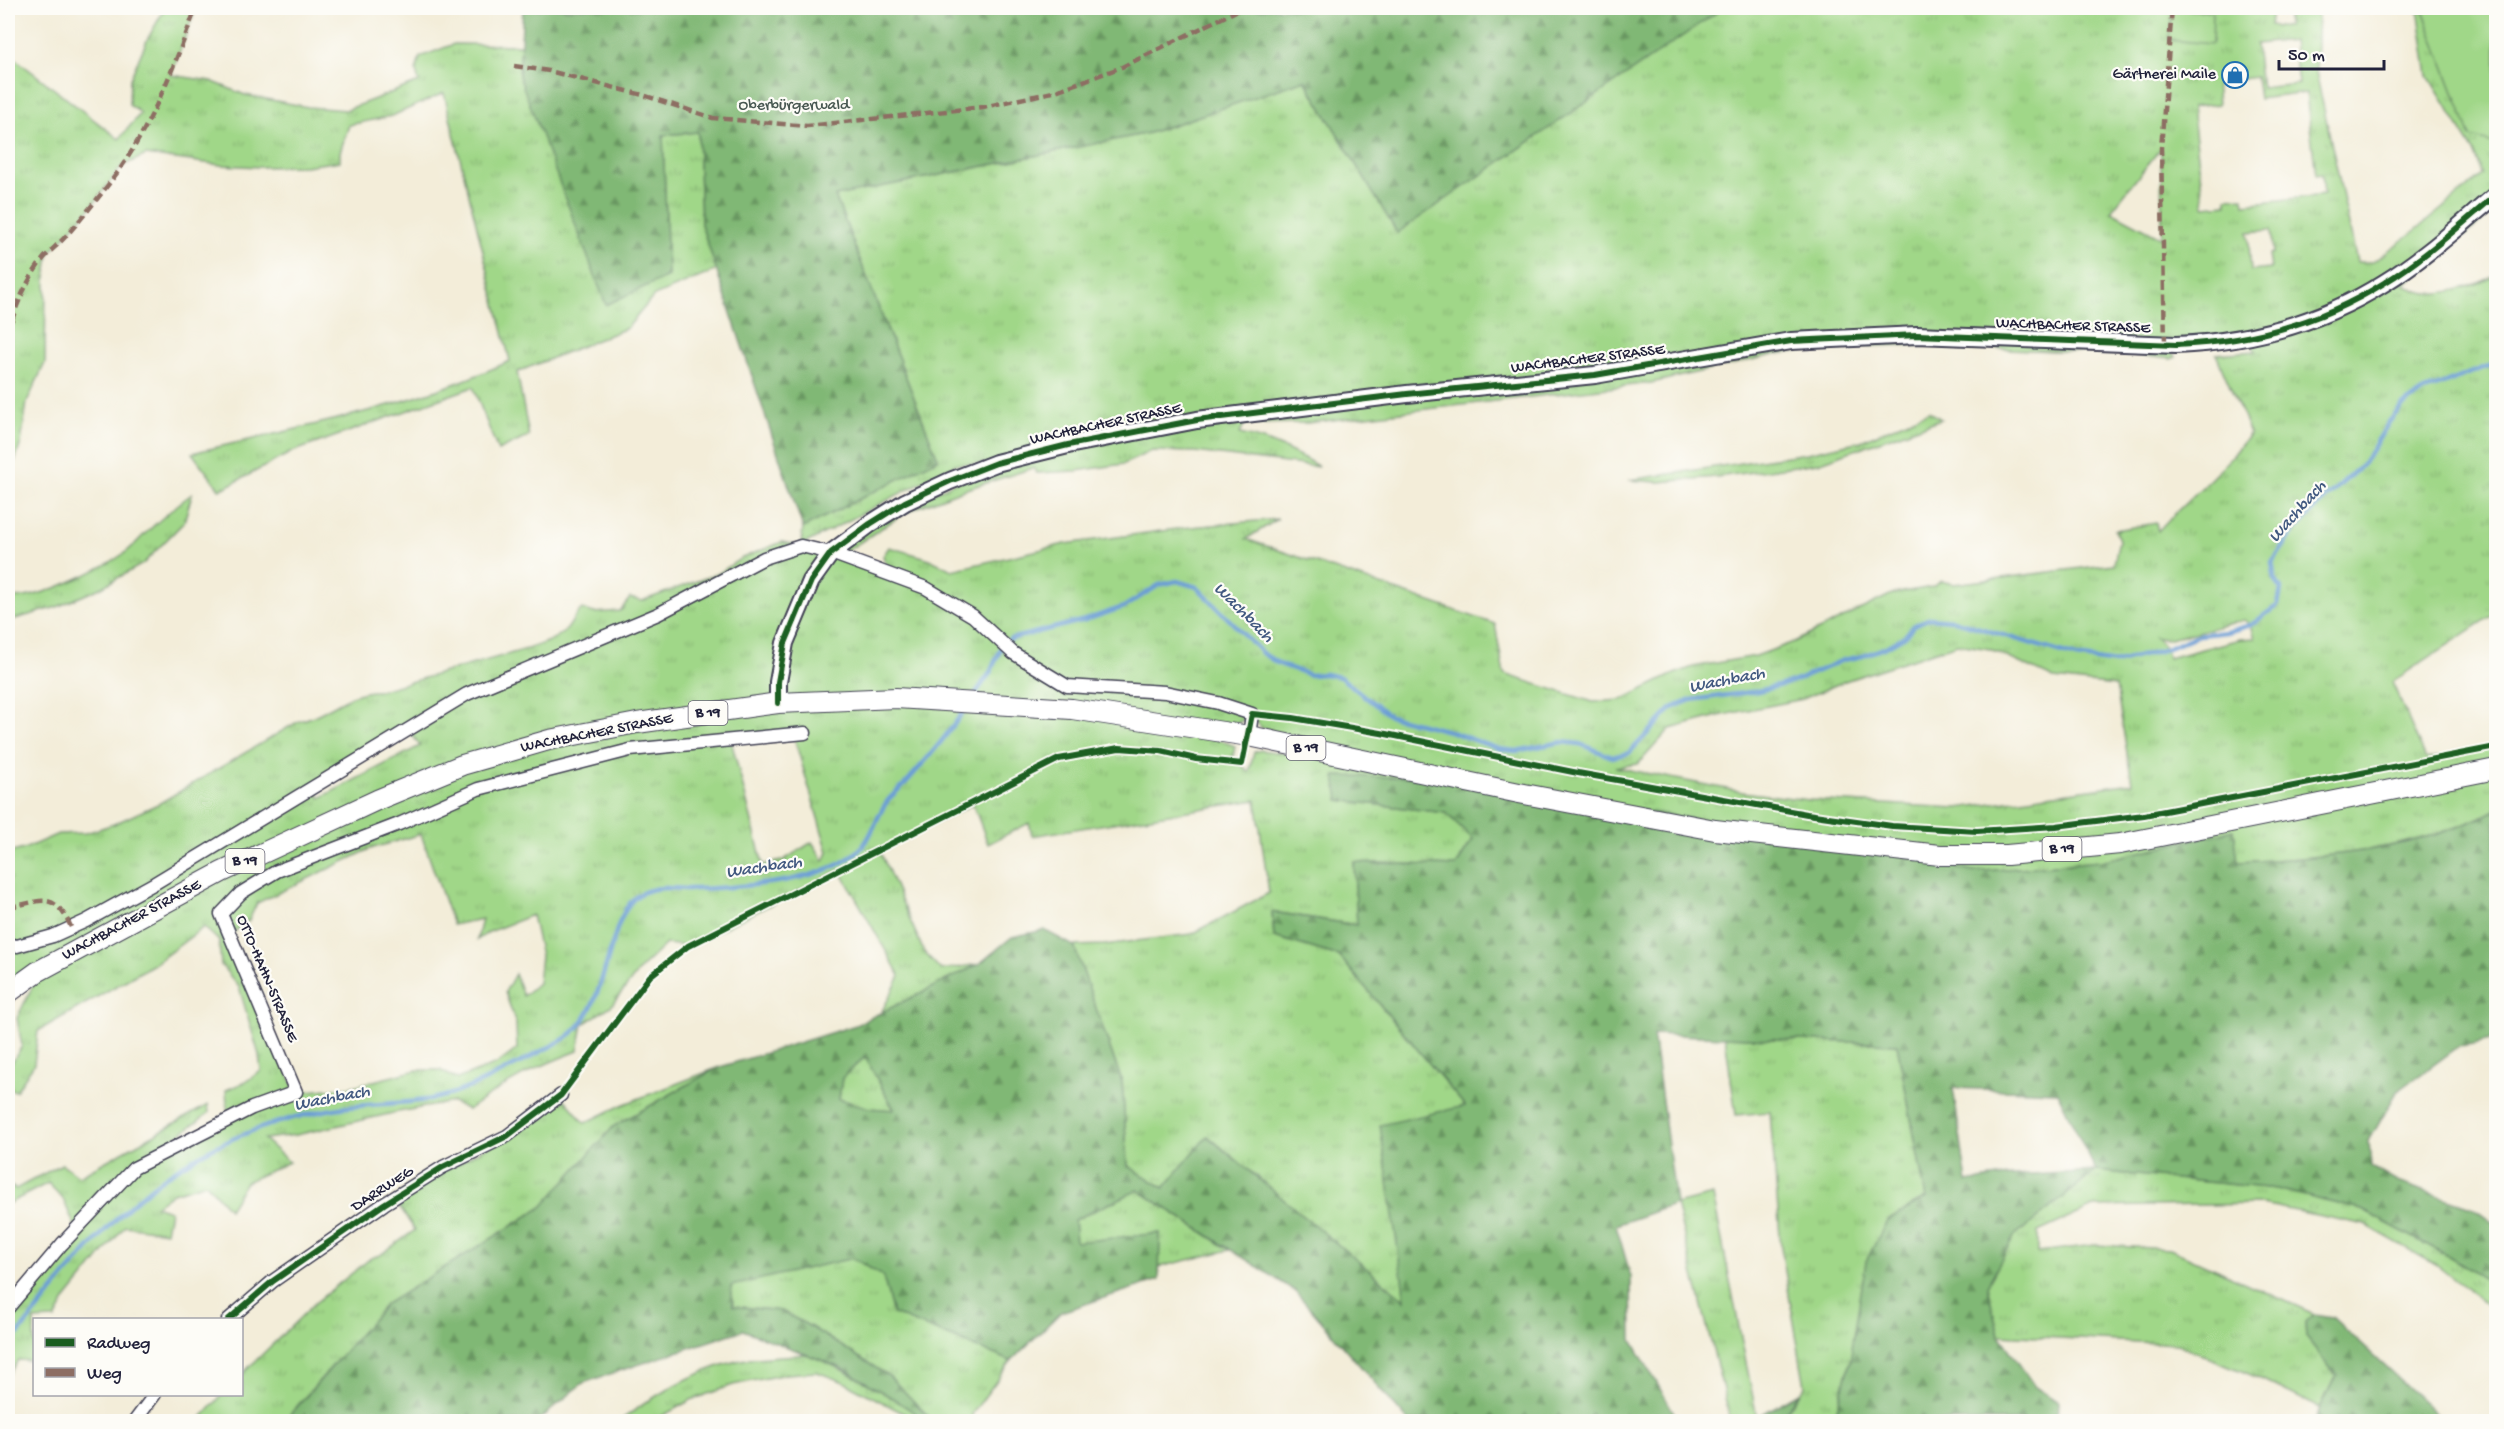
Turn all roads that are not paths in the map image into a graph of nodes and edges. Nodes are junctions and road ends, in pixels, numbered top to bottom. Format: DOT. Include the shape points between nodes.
graph roads {
  1 [pos="2496,195"];
  2 [pos="831,554"];
  3 [pos="778,703"];
  4 [pos="805,733"];
  5 [pos="1249,736"];
  6 [pos="2496,769"];
  7 [pos="8,944"];
  8 [pos="37,972"];
  9 [pos="8,975"];
  10 [pos="8,993"];
  11 [pos="561,1095"];
  12 [pos="8,1308"];
  13 [pos="230,1318"];
  14 [pos="154,1396"];
  15 [pos="134,1422"];
  1 -- 2 [label="street, WACHBACHER STRASSE" via="2412,264 2359,298 2313,319 2246,338 2176,345 1917,335 1791,341 1595,375 1249,412 1068,445 996,463 905,502"];
  2 -- 3 [label="street, WACHBACHER STRASSE" via="811,581 785,643"];
  2 -- 5 [label="street" via="926,588 973,616 1013,653 1067,687 1165,692 1218,703 1252,714"];
  2 -- 7 [label="street" via="801,546 764,558 658,614 467,694 86,921 53,936 17,946"];
  3 -- 5 [label="main road, B 19" via="896,698 985,702 1072,709"];
  3 -- 8 [label="main road, WACHBACHER STRASSE / B 19" via="549,740 462,765 261,853"];
  4 -- 12 [label="street, OTTO-HAHN-STRASSE" via="630,750 478,789 277,871 241,893 221,914 296,1092 252,1108 134,1168"];
  5 -- 6 [label="main road, B 19" via="1519,794 1715,830 1940,855 2007,855 2120,844"];
  8 -- 9 [label="main road, B 19"];
  8 -- 10 [label="main road, WACHBACHER STRASSE / B 19"];
  11 -- 13 [label="street, DARRWEG" via="507,1136 443,1167 384,1204 273,1281"];
  14 -- 15 [label="street"];
}
